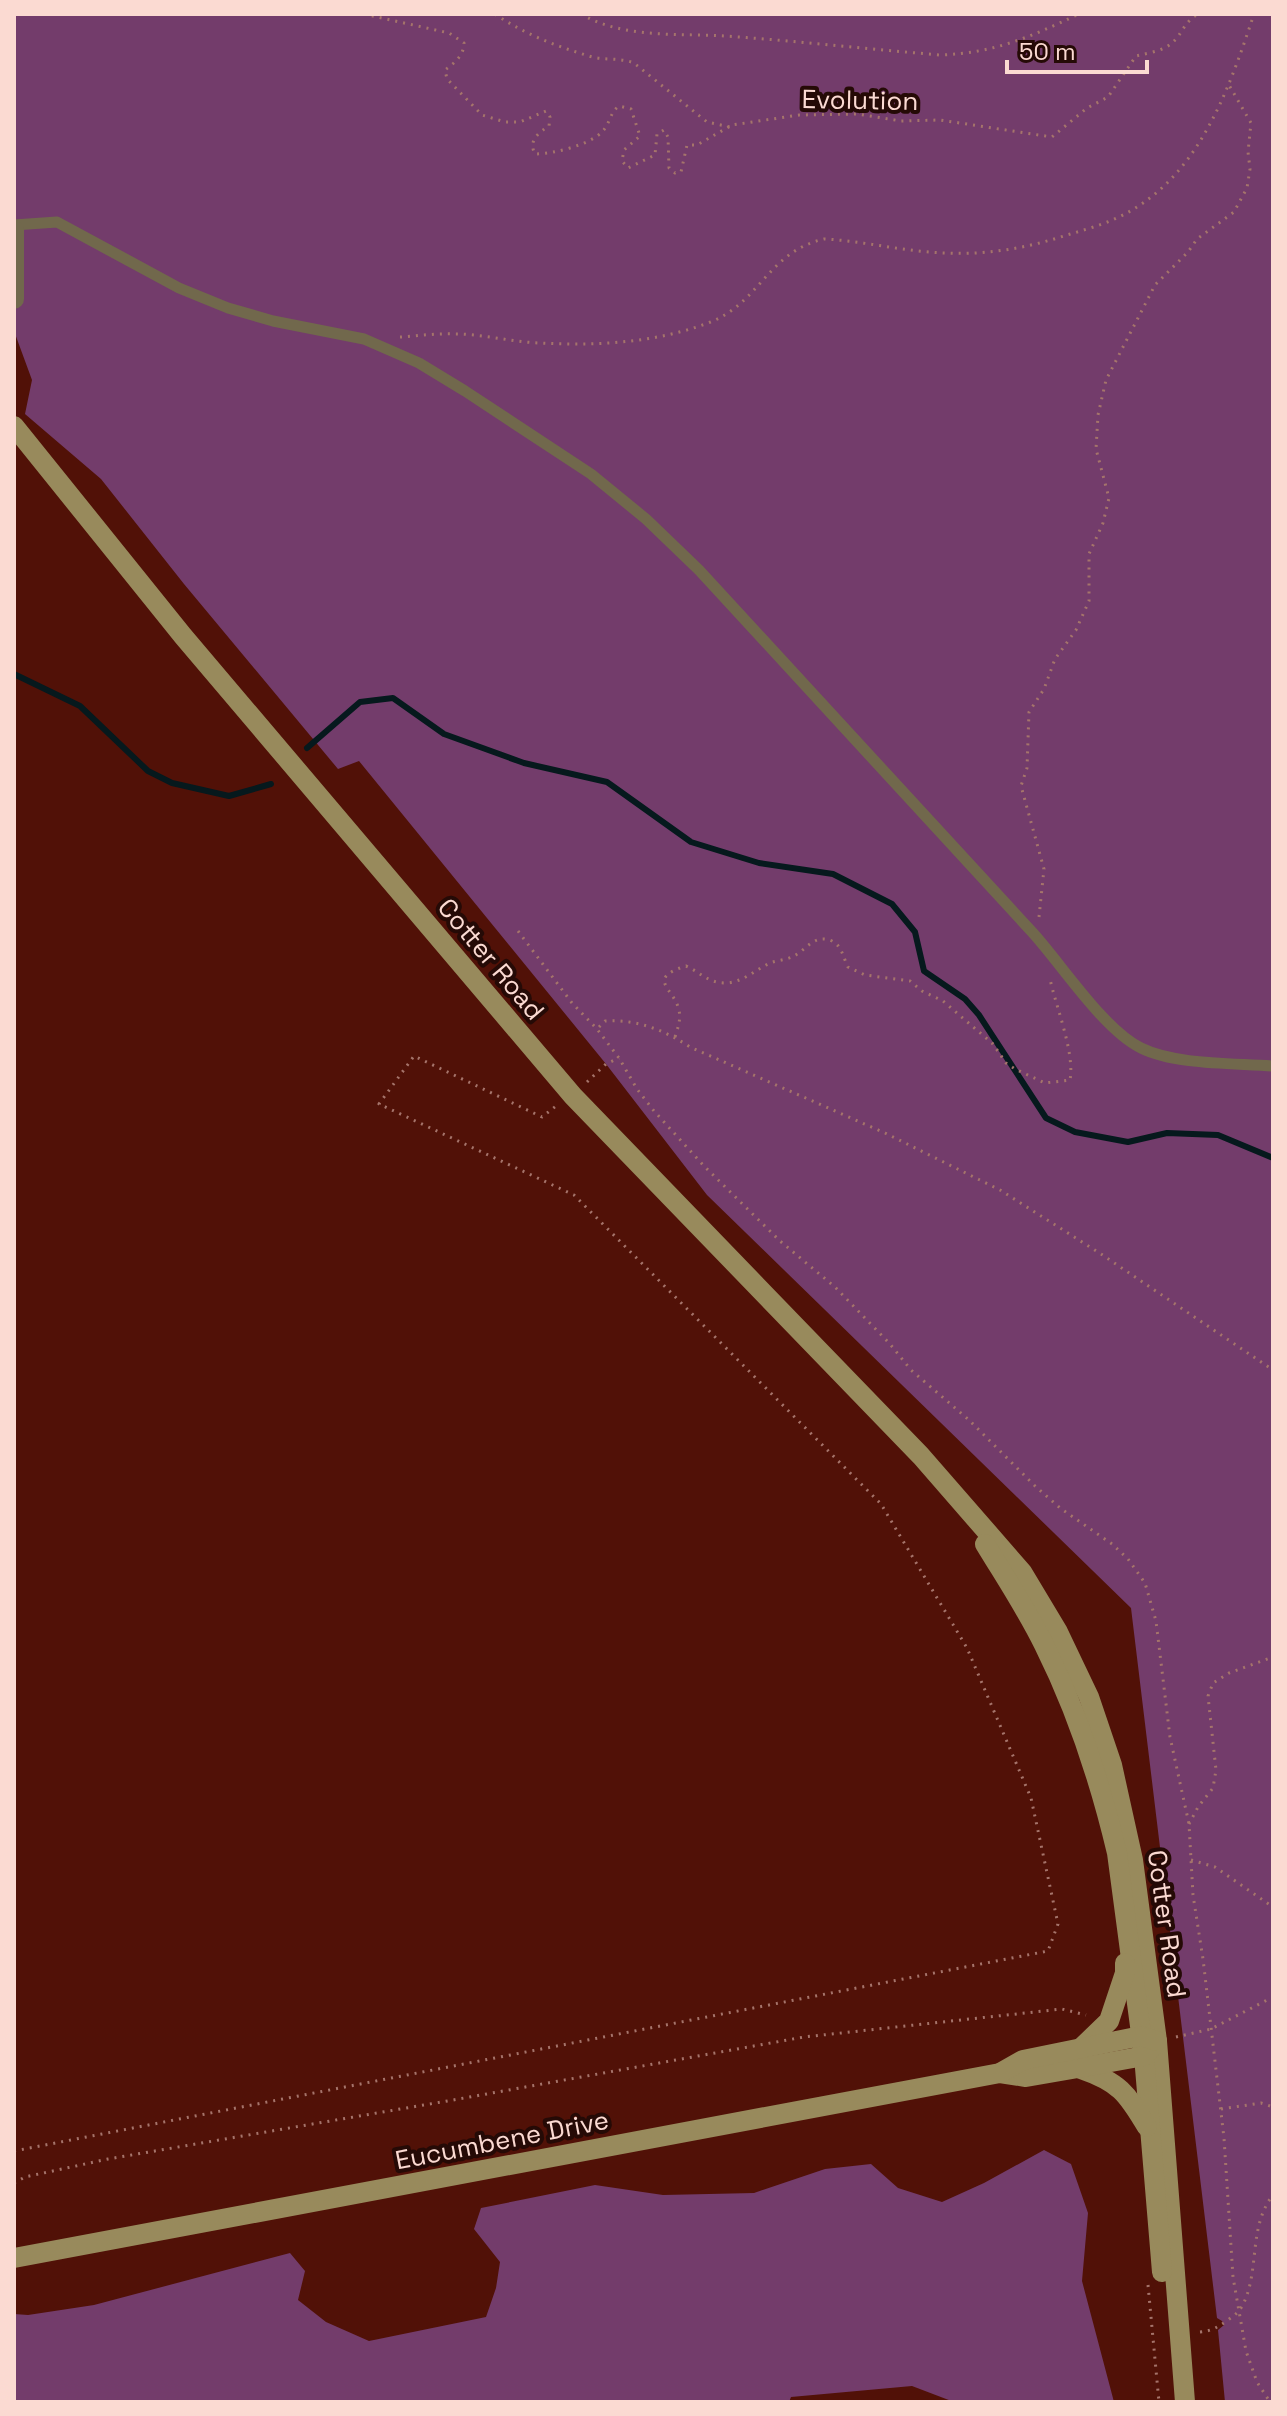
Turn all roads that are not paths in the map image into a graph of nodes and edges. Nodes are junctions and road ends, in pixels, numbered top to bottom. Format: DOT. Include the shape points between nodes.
graph roads {
  1 [pos="14,228"];
  2 [pos="14,299"];
  3 [pos="14,426"];
  4 [pos="1273,1066"];
  5 [pos="958,1499"];
  6 [pos="1117,1853"];
  7 [pos="1147,2044"];
  8 [pos="1079,2058"];
  9 [pos="1151,2134"];
  10 [pos="14,2258"];
  11 [pos="1174,2402"];
  12 [pos="1185,2402"];
  1 -- 2 [label="street"];
  1 -- 4 [label="lane" via="57,222 179,288 228,308 364,339 419,363 591,474 699,570 1126,1039 1174,1058"];
  3 -- 5 [label="main road, Cotter Road" via="183,636 573,1096"];
  5 -- 6 [label="main road, Cotter Road" via="1043,1642 1070,1701"];
  5 -- 7 [label="main road, Cotter Road" via="1022,1572 1089,1697 1112,1765 1133,1860"];
  6 -- 7 [label="main road, Cotter Road"];
  6 -- 8 [label="main road" via="1125,1973 1109,2021"];
  7 -- 8 [label="main road, Eucumbene Drive"];
  7 -- 9 [label="main road, Cotter Road"];
  7 -- 12 [label="main road, Cotter Road"];
  8 -- 9 [label="main road" via="1122,2089"];
  8 -- 10 [label="main road, Eucumbene Drive" via="1026,2077 1000,2073"];
  9 -- 11 [label="main road, Cotter Road"];
}
